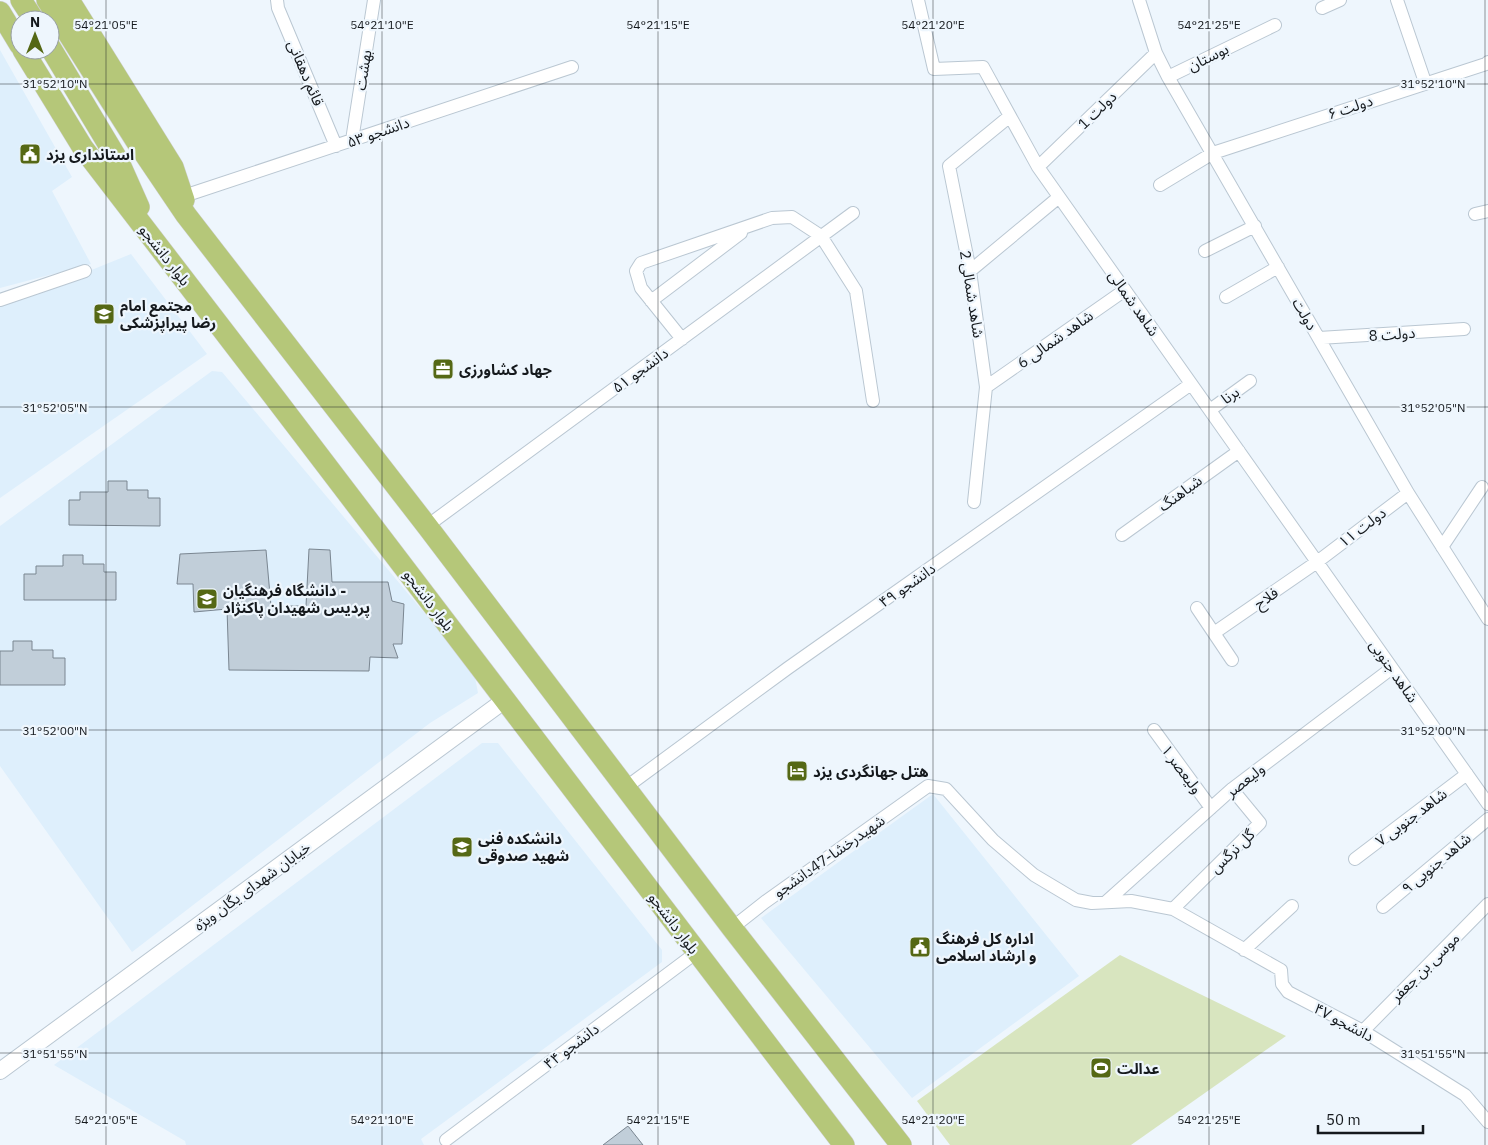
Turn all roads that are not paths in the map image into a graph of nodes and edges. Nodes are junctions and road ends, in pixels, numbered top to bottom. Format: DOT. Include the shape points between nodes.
graph roads {
  1 [pos="47,0"];
  2 [pos="69,0"];
  3 [pos="277,0"];
  4 [pos="374,0"];
  5 [pos="918,0"];
  6 [pos="1139,0"];
  7 [pos="1340,0"];
  8 [pos="1397,0"];
  9 [pos="1322,8"];
  10 [pos="0,12"];
  11 [pos="1275,25"];
  12 [pos="10,28"];
  13 [pos="1156,54"];
  14 [pos="29,60"];
  15 [pos="57,60"];
  16 [pos="1487,65"];
  17 [pos="572,67"];
  18 [pos="1168,77"];
  19 [pos="1425,82"];
  20 [pos="1010,116"];
  21 [pos="352,140"];
  22 [pos="336,146"];
  23 [pos="1212,153"];
  24 [pos="1038,167"];
  25 [pos="1160,185"];
  26 [pos="1060,197"];
  27 [pos="185,206"];
  28 [pos="1488,211"];
  29 [pos="853,213"];
  30 [pos="1475,214"];
  31 [pos="749,226"];
  32 [pos="1255,226"];
  33 [pos="821,236"];
  34 [pos="152,237"];
  35 [pos="1205,250"];
  36 [pos="1278,267"];
  37 [pos="85,271"];
  38 [pos="970,272"];
  39 [pos="1125,290"];
  40 [pos="1226,297"];
  41 [pos="0,300"];
  42 [pos="651,301"];
  43 [pos="1464,329"];
  44 [pos="1319,338"];
  45 [pos="682,339"];
  46 [pos="1250,381"];
  47 [pos="1191,384"];
  48 [pos="986,387"];
  49 [pos="873,401"];
  50 [pos="1210,410"];
  51 [pos="1239,451"];
  52 [pos="1482,487"];
  53 [pos="1408,493"];
  54 [pos="974,502"];
  55 [pos="427,526"];
  56 [pos="1122,535"];
  57 [pos="1442,547"];
  58 [pos="1317,562"];
  59 [pos="1197,608"];
  60 [pos="1488,620"];
  61 [pos="1214,634"];
  62 [pos="1232,660"];
  63 [pos="1392,668"];
  64 [pos="505,700"];
  65 [pos="1154,730"];
  66 [pos="1467,774"];
  67 [pos="625,788"];
  68 [pos="1232,789"];
  69 [pos="1488,804"];
  70 [pos="1211,808"];
  71 [pos="1488,820"];
  72 [pos="1355,859"];
  73 [pos="1106,902"];
  74 [pos="1488,904"];
  75 [pos="1292,906"];
  76 [pos="1383,907"];
  77 [pos="1173,909"];
  78 [pos="732,928"];
  79 [pos="1244,950"];
  80 [pos="697,952"];
  81 [pos="1363,1031"];
  82 [pos="0,1071"];
  83 [pos="1488,1122"];
  84 [pos="446,1140"];
  85 [pos="837,1143"];
  86 [pos="901,1145"];
  1 -- 27 [label="main road" via="138,144"];
  2 -- 27 [label="main road" via="173,166"];
  3 -- 22 [label="street, قائم دهقانی"];
  4 -- 21 [label="street, بهشت"];
  5 -- 20 [label="street, شاهد شمالی" via="934,69 983,67"];
  6 -- 13 [label="street, دولت"];
  7 -- 9 [label="street"];
  8 -- 19 [label="street"];
  10 -- 12 [label="main road"];
  11 -- 18 [label="street, بوستان"];
  13 -- 18 [label="street, دولت"];
  13 -- 24 [label="street, دولت 1"];
  14 -- 34 [label="main road, بلوار دانشجو" via="83,148"];
  15 -- 34 [label="main road" via="119,162"];
  16 -- 19 [label="street, دولت ۶"];
  17 -- 21 [label="street, دانشجو ۵۳"];
  18 -- 23 [label="street, دولت"];
  19 -- 23 [label="street, دولت ۶"];
  20 -- 24 [label="street, شاهد شمالی"];
  20 -- 38 [label="street, شاهد شمالی 2" via="949,166"];
  21 -- 22 [label="street, دانشجو ۵۳"];
  22 -- 27 [label="street, دانشجو ۵۳"];
  23 -- 25 [label="street, دولت ۶"];
  23 -- 32 [label="street, دولت"];
  24 -- 26 [label="street, شاهد شمالی"];
  26 -- 38 [label="street"];
  26 -- 39 [label="street, شاهد شمالی"];
  27 -- 55 [label="main road"];
  28 -- 30 [label="street"];
  29 -- 33 [label="street, دانشجو ۵۱"];
  31 -- 33 [label="street" via="772,218 792,217"];
  31 -- 42 [label="street"];
  31 -- 42 [label="street" via="641,263 636,271 641,288"];
  32 -- 35 [label="street"];
  32 -- 36 [label="street, دولت"];
  33 -- 45 [label="street, دانشجو ۵۱"];
  33 -- 49 [label="street" via="856,291"];
  34 -- 64 [label="main road, بلوار دانشجو"];
  36 -- 40 [label="street"];
  36 -- 44 [label="street, دولت"];
  37 -- 41 [label="street"];
  38 -- 48 [label="street, شاهد شمالی 2"];
  39 -- 47 [label="street, شاهد شمالی"];
  39 -- 48 [label="street, شاهد شمالی 6"];
  42 -- 45 [label="street"];
  43 -- 44 [label="street, دولت 8"];
  44 -- 53 [label="street, دولت"];
  45 -- 55 [label="street, دانشجو ۵۱"];
  46 -- 50 [label="street, برنا"];
  47 -- 50 [label="street, شاهد شمالی"];
  47 -- 67 [label="street, دانشجو ۴۹" via="788,668"];
  48 -- 54 [label="street, شاهد شمالی 2"];
  50 -- 51 [label="street, شاهد شمالی"];
  51 -- 56 [label="street, شباهنگ"];
  51 -- 58 [label="street, شاهد شمالی"];
  52 -- 57 [label="street"];
  53 -- 57 [label="street, دولت"];
  53 -- 58 [label="street, دولت ۱۱"];
  55 -- 67 [label="main road"];
  57 -- 60 [label="street, دولت"];
  58 -- 61 [label="street, فلاح"];
  58 -- 63 [label="street, شاهد جنوبی"];
  59 -- 61 [label="street"];
  61 -- 62 [label="street"];
  63 -- 66 [label="street, شاهد جنوبی"];
  63 -- 68 [label="street, ولیعصر"];
  64 -- 80 [label="main road, بلوار دانشجو"];
  64 -- 82 [label="street, خیابان شهدای یگان ویژه"];
  65 -- 70 [label="street, ولیعصر ۱"];
  66 -- 69 [label="street, شاهد جنوبی"];
  66 -- 72 [label="street, شاهد جنوبی ۷"];
  67 -- 78 [label="main road"];
  68 -- 70 [label="street, ولیعصر"];
  68 -- 77 [label="street, گل نرگس" via="1260,823"];
  70 -- 73 [label="street, ولیعصر"];
  71 -- 76 [label="street, شاهد جنوبی ۹"];
  73 -- 77 [label="street" via="1131,901"];
  73 -- 78 [label="street, شهیدرخشا-47دانشجو" via="1076,900 1034,875 993,840 946,789 928,786"];
  74 -- 81 [label="street, موسی بن جعفر"];
  75 -- 79 [label="street"];
  77 -- 79 [label="street"];
  78 -- 86 [label="main road"];
  79 -- 81 [label="street, دانشجو ۴۷" via="1281,970 1282,984 1288,992"];
  80 -- 84 [label="street, دانشجو ۴۴"];
  80 -- 85 [label="main road, بلوار دانشجو"];
  81 -- 83 [label="street, دانشجو ۴۷" via="1465,1095"];
}
